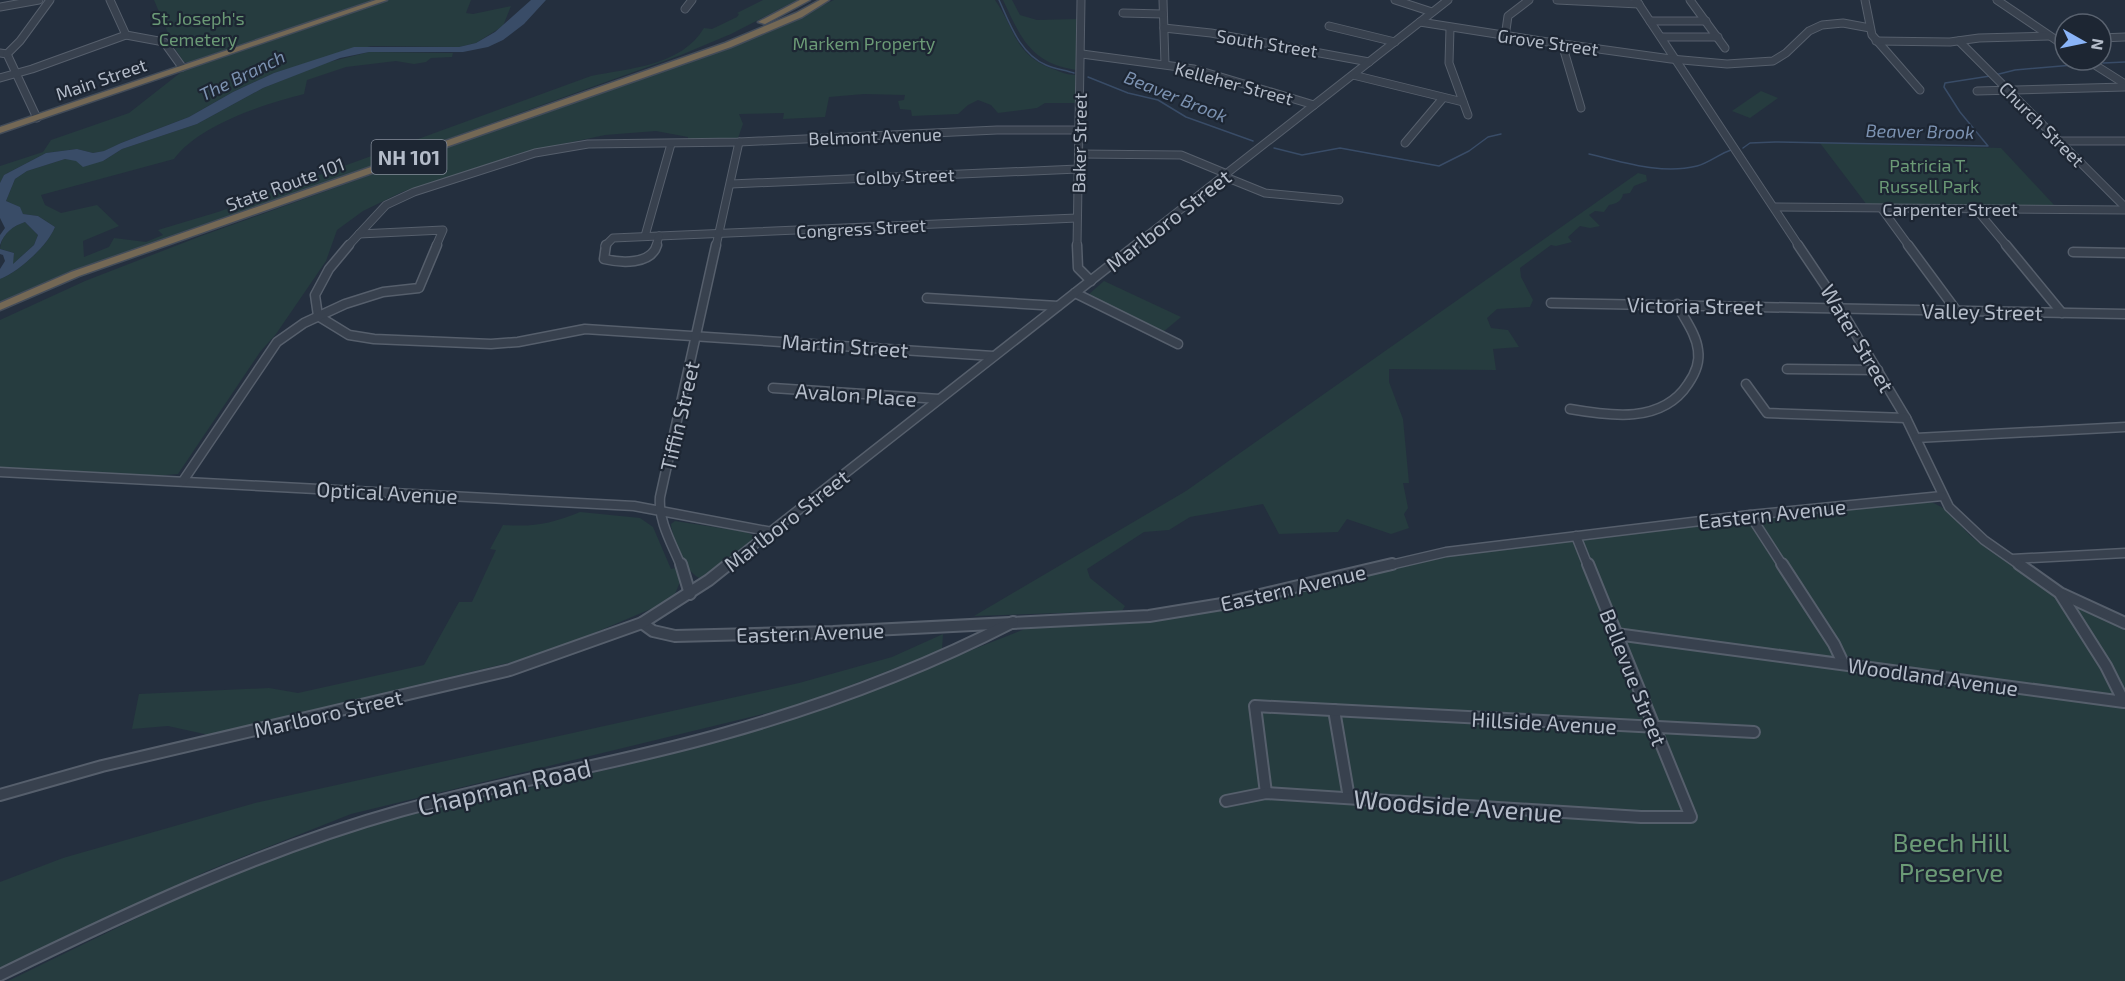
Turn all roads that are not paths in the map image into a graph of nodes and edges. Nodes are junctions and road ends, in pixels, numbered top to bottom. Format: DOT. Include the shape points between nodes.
graph roads {
  1 [pos="39,0"];
  2 [pos="50,0"];
  3 [pos="110,0"];
  4 [pos="384,0"];
  5 [pos="692,0"];
  6 [pos="806,0"];
  7 [pos="825,0"];
  8 [pos="1081,0"];
  9 [pos="1163,0"];
  10 [pos="1395,0"];
  11 [pos="1448,0"];
  12 [pos="1529,0"];
  13 [pos="1557,0"];
  14 [pos="1572,0"];
  15 [pos="1690,0"];
  16 [pos="1865,0"];
  17 [pos="1997,0"];
  18 [pos="1638,2"];
  19 [pos="0,7"];
  20 [pos="685,9"];
  21 [pos="1432,12"];
  22 [pos="1124,13"];
  23 [pos="1163,14"];
  24 [pos="1650,21"];
  25 [pos="1706,21"];
  26 [pos="1420,22"];
  27 [pos="1329,26"];
  28 [pos="1164,28"];
  29 [pos="1450,28"];
  30 [pos="1870,28"];
  31 [pos="126,35"];
  32 [pos="2049,36"];
  33 [pos="1505,37"];
  34 [pos="1662,37"];
  35 [pos="1718,37"];
  36 [pos="2053,38"];
  37 [pos="1876,41"];
  38 [pos="1959,41"];
  39 [pos="1395,42"];
  40 [pos="1562,45"];
  41 [pos="1725,48"];
  42 [pos="3,53"];
  43 [pos="1082,54"];
  44 [pos="1677,60"];
  45 [pos="1369,62"];
  46 [pos="1165,64"];
  47 [pos="182,67"];
  48 [pos="2105,72"];
  49 [pos="17,74"];
  50 [pos="1353,75"];
  51 [pos="0,78"];
  52 [pos="628,78"];
  53 [pos="2125,86"];
  54 [pos="1920,90"];
  55 [pos="1977,91"];
  56 [pos="2009,91"];
  57 [pos="1443,98"];
  58 [pos="1463,102"];
  59 [pos="1314,105"];
  60 [pos="1581,108"];
  61 [pos="1468,115"];
  62 [pos="37,118"];
  63 [pos="0,130"];
  64 [pos="1080,130"];
  65 [pos="2059,141"];
  66 [pos="2125,141"];
  67 [pos="739,142"];
  68 [pos="1405,143"];
  69 [pos="671,144"];
  70 [pos="1079,154"];
  71 [pos="1078,169"];
  72 [pos="1225,175"];
  73 [pos="731,184"];
  74 [pos="2114,195"];
  75 [pos="2125,195"];
  76 [pos="1339,200"];
  77 [pos="1776,207"];
  78 [pos="1882,209"];
  79 [pos="1976,209"];
  80 [pos="2125,209"];
  81 [pos="1077,218"];
  82 [pos="359,234"];
  83 [pos="720,235"];
  84 [pos="189,236"];
  85 [pos="645,236"];
  86 [pos="659,236"];
  87 [pos="2073,252"];
  88 [pos="2125,253"];
  89 [pos="1091,280"];
  90 [pos="1075,293"];
  91 [pos="927,298"];
  92 [pos="1551,303"];
  93 [pos="1677,304"];
  94 [pos="1058,306"];
  95 [pos="0,307"];
  96 [pos="1840,307"];
  97 [pos="1956,310"];
  98 [pos="2061,313"];
  99 [pos="2125,314"];
  100 [pos="0,315"];
  101 [pos="318,316"];
  102 [pos="697,335"];
  103 [pos="1178,344"];
  104 [pos="993,356"];
  105 [pos="1787,369"];
  106 [pos="1878,370"];
  107 [pos="1746,384"];
  108 [pos="773,388"];
  109 [pos="939,399"];
  110 [pos="1570,409"];
  111 [pos="1905,418"];
  112 [pos="2125,427"];
  113 [pos="1916,438"];
  114 [pos="0,472"];
  115 [pos="183,481"];
  116 [pos="1942,496"];
  117 [pos="659,510"];
  118 [pos="1750,515"];
  119 [pos="772,532"];
  120 [pos="1576,536"];
  121 [pos="2125,553"];
  122 [pos="2012,559"];
  123 [pos="2060,593"];
  124 [pos="690,594"];
  125 [pos="1016,621"];
  126 [pos="642,623"];
  127 [pos="2125,623"];
  128 [pos="1616,634"];
  129 [pos="1843,663"];
  130 [pos="1334,710"];
  131 [pos="1656,728"];
  132 [pos="1754,732"];
  133 [pos="1266,793"];
  134 [pos="0,795"];
  135 [pos="1349,798"];
  136 [pos="1226,801"];
  137 [pos="1691,817"];
  138 [pos="0,975"];
  1 -- 19 [label="street"];
  2 -- 42 [label="street" via="20,42"];
  3 -- 31 [label="street"];
  4 -- 47 [label="highway, Main Street"];
  5 -- 20 [label="street"];
  6 -- 52 [label="highway, State Route 101 / NH 101" via="723,40"];
  7 -- 52 [label="highway, State Route 101 / NH 101" via="738,41"];
  8 -- 43 [label="street, Baker Street"];
  9 -- 23 [label="street"];
  10 -- 21 [label="street"];
  11 -- 21 [label="street, Marlboro Street"];
  12 -- 33 [label="street" via="1509,16"];
  13 -- 14 [label="street"];
  14 -- 18 [label="street"];
  15 -- 25 [label="street"];
  16 -- 30 [label="street"];
  17 -- 32 [label="street"];
  18 -- 24 [label="street, Water Street"];
  21 -- 26 [label="street, Marlboro Street"];
  22 -- 23 [label="street"];
  23 -- 28 [label="street"];
  24 -- 25 [label="street"];
  24 -- 34 [label="street, Water Street"];
  25 -- 35 [label="street"];
  26 -- 29 [label="street, Grove Street"];
  26 -- 39 [label="street, Marlboro Street"];
  27 -- 39 [label="street"];
  28 -- 45 [label="street, South Street"];
  28 -- 46 [label="street"];
  29 -- 33 [label="street, Grove Street"];
  29 -- 58 [label="street" via="1448,59"];
  30 -- 37 [label="street"];
  30 -- 44 [label="street, Grove Street" via="1835,23 1816,27 1784,56 1768,63"];
  31 -- 47 [label="street" via="164,42"];
  31 -- 49 [label="street"];
  32 -- 36 [label="street"];
  32 -- 38 [label="street"];
  33 -- 40 [label="street, Grove Street"];
  34 -- 35 [label="street"];
  34 -- 44 [label="street, Water Street"];
  35 -- 41 [label="street"];
  37 -- 38 [label="street"];
  37 -- 54 [label="street"];
  38 -- 56 [label="street, Church Street"];
  39 -- 45 [label="street, Marlboro Street"];
  40 -- 44 [label="street, Grove Street"];
  40 -- 60 [label="street"];
  42 -- 49 [label="street"];
  43 -- 46 [label="street, Kelleher Street"];
  43 -- 64 [label="street, Baker Street"];
  44 -- 77 [label="street, Water Street"];
  45 -- 50 [label="street, Marlboro Street"];
  46 -- 59 [label="street, Kelleher Street"];
  47 -- 62 [label="highway, Main Street"];
  48 -- 53 [label="street"];
  49 -- 51 [label="street"];
  49 -- 62 [label="street"];
  50 -- 57 [label="street"];
  50 -- 59 [label="street, Marlboro Street"];
  52 -- 84 [label="highway, State Route 101 / NH 101"];
  53 -- 56 [label="street"];
  55 -- 56 [label="street"];
  56 -- 65 [label="street, Church Street"];
  57 -- 58 [label="street"];
  57 -- 68 [label="street"];
  58 -- 61 [label="street"];
  59 -- 72 [label="street, Marlboro Street"];
  62 -- 63 [label="highway, Main Street"];
  64 -- 67 [label="street, Belmont Avenue"];
  64 -- 70 [label="street, Baker Street"];
  65 -- 66 [label="street"];
  65 -- 74 [label="street, Church Street"];
  67 -- 69 [label="street, Belmont Avenue"];
  67 -- 73 [label="street, Tiffin Street"];
  69 -- 82 [label="street, Belmont Avenue" via="588,144 535,153 400,197 376,213"];
  69 -- 85 [label="street"];
  70 -- 71 [label="street, Baker Street"];
  70 -- 72 [label="street" via="1181,155"];
  71 -- 73 [label="street, Colby Street"];
  71 -- 81 [label="street, Baker Street"];
  72 -- 76 [label="street" via="1265,194"];
  72 -- 89 [label="street, Marlboro Street"];
  73 -- 83 [label="street, Tiffin Street"];
  74 -- 75 [label="street"];
  74 -- 80 [label="street, Church Street"];
  77 -- 78 [label="street, Carpenter Street"];
  77 -- 96 [label="street, Water Street"];
  78 -- 79 [label="street, Carpenter Street"];
  78 -- 97 [label="street"];
  79 -- 80 [label="street, Carpenter Street"];
  79 -- 98 [label="street"];
  81 -- 83 [label="street, Congress Street"];
  81 -- 89 [label="street, Baker Street" via="1078,268"];
  82 -- 101 [label="street, Belmont Avenue" via="318,286"];
  82 -- 101 [label="street" via="443,230 419,288 372,295"];
  83 -- 86 [label="street, Congress Street"];
  83 -- 102 [label="street, Tiffin Street"];
  84 -- 95 [label="highway, State Route 101 / NH 101" via="75,274"];
  84 -- 100 [label="highway, State Route 101 / NH 101"];
  85 -- 86 [label="street, Congress Street"];
  85 -- 86 [label="street, Congress Street" via="613,238 605,246 604,259 647,258 654,253"];
  87 -- 88 [label="street"];
  89 -- 90 [label="street, Marlboro Street"];
  90 -- 94 [label="street, Marlboro Street"];
  90 -- 103 [label="street"];
  91 -- 94 [label="street"];
  92 -- 93 [label="street, Victoria Street"];
  93 -- 96 [label="street, Victoria Street"];
  93 -- 110 [label="street" via="1698,347 1699,361 1693,380 1682,393 1669,405 1639,415 1612,416"];
  94 -- 104 [label="street, Marlboro Street"];
  96 -- 97 [label="street, Valley Street"];
  96 -- 106 [label="street, Water Street"];
  97 -- 98 [label="street, Valley Street"];
  98 -- 99 [label="street, Valley Street"];
  101 -- 102 [label="street, Martin Street" via="349,335 435,343 518,342 585,329"];
  101 -- 115 [label="street" via="270,350"];
  102 -- 104 [label="street, Martin Street"];
  102 -- 117 [label="street, Tiffin Street"];
  104 -- 109 [label="street, Marlboro Street"];
  105 -- 106 [label="street"];
  106 -- 111 [label="street, Water Street"];
  107 -- 111 [label="street" via="1767,413"];
  108 -- 109 [label="street, Avalon Place"];
  109 -- 119 [label="street, Marlboro Street"];
  111 -- 113 [label="street, Water Street"];
  112 -- 113 [label="street"];
  113 -- 116 [label="street, Water Street"];
  114 -- 115 [label="street, Optical Avenue"];
  115 -- 117 [label="street, Optical Avenue"];
  116 -- 118 [label="street, Eastern Avenue"];
  116 -- 122 [label="street, Water Street" via="1971,529"];
  117 -- 119 [label="street, Optical Avenue"];
  117 -- 124 [label="street"];
  118 -- 120 [label="street, Eastern Avenue"];
  118 -- 129 [label="street"];
  119 -- 124 [label="street, Marlboro Street"];
  120 -- 125 [label="street, Eastern Avenue" via="1421,556 1329,581 1176,612"];
  120 -- 128 [label="street, Bellevue Street"];
  121 -- 122 [label="street"];
  122 -- 123 [label="street, Water Street"];
  123 -- 127 [label="street, Water Street"];
  123 -- 129 [label="street, Woodland Avenue" via="2124,702"];
  124 -- 126 [label="street, Marlboro Street"];
  125 -- 126 [label="street, Eastern Avenue" via="833,633 675,636 653,631"];
  125 -- 138 [label="street, Chapman Road" via="957,651 773,720 400,811 302,843 102,925"];
  126 -- 134 [label="street, Marlboro Street" via="510,670 102,766"];
  128 -- 129 [label="street, Woodland Avenue"];
  128 -- 131 [label="street, Bellevue Street"];
  130 -- 131 [label="street, Hillside Avenue"];
  130 -- 133 [label="street, Hillside Avenue" via="1255,706"];
  130 -- 135 [label="street"];
  131 -- 132 [label="street, Hillside Avenue"];
  131 -- 137 [label="street, Bellevue Street"];
  133 -- 135 [label="street, Woodside Avenue"];
  133 -- 136 [label="street, Woodside Avenue"];
  135 -- 137 [label="street, Woodside Avenue"];
}
